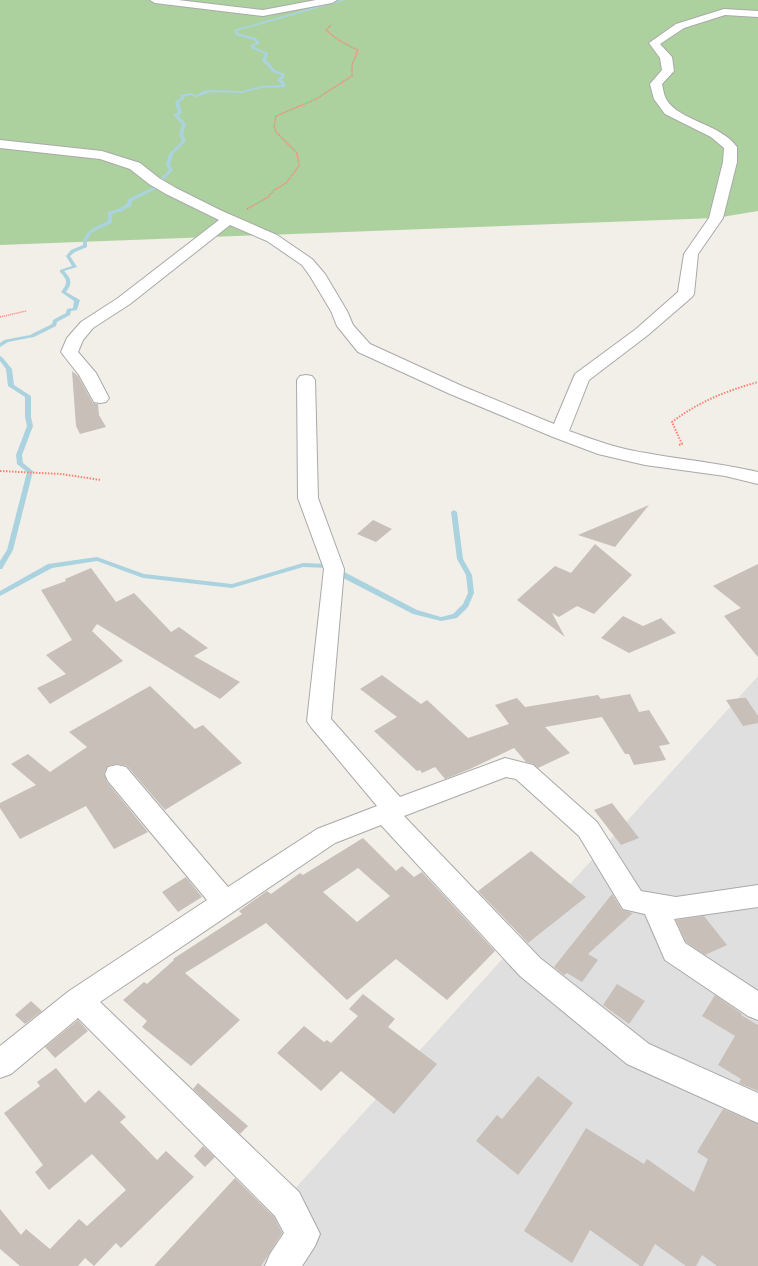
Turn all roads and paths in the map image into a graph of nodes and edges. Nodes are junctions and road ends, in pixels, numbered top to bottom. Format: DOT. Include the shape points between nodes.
graph roads {
  1 [pos="155,0"];
  2 [pos="332,0"];
  3 [pos="758,14"];
  4 [pos="331,25"];
  5 [pos="0,144"];
  6 [pos="229,220"];
  7 [pos="26,311"];
  8 [pos="0,317"];
  9 [pos="306,380"];
  10 [pos="758,382"];
  11 [pos="100,398"];
  12 [pos="558,433"];
  13 [pos="645,459"];
  14 [pos="0,471"];
  15 [pos="758,478"];
  16 [pos="101,480"];
  17 [pos="117,774"];
  18 [pos="390,811"];
  19 [pos="758,896"];
  20 [pos="226,903"];
  21 [pos="654,905"];
  22 [pos="79,1000"];
  23 [pos="758,1007"];
  24 [pos="3,1056"];
  25 [pos="758,1108"];
  26 [pos="282,1266"];
  1 -- 2 [label="street" via="263,13"];
  3 -- 12 [label="street" via="720,9 680,26 654,44 666,57 668,71 656,84 660,99 669,111 715,134 731,147 730,162 716,218 692,254 686,294 642,332 580,378"];
  4 -- 6 [label="path" via="326,30 331,35 358,50 352,65 352,76 314,102 276,116 276,132 297,153 299,166 286,183 268,197"];
  5 -- 6 [label="street" via="102,155 135,166 170,191"];
  6 -- 11 [label="street" via="124,301 87,325 75,338 70,352 87,373"];
  6 -- 12 [label="street" via="272,238 307,262 339,311 345,326 364,348"];
  7 -- 8 [label="path"];
  9 -- 18 [label="street" via="308,498 334,569 319,721"];
  10 -- 13 [label="path" via="732,389 687,410 672,422 682,444"];
  12 -- 13 [label="street" via="605,450"];
  13 -- 15 [label="street" via="725,470"];
  14 -- 16 [label="path" via="61,474"];
  17 -- 20 [label="street"];
  18 -- 20 [label="street" via="326,836"];
  18 -- 21 [label="street" via="505,767 524,772 588,829 633,901"];
  18 -- 25 [label="street" via="530,967 638,1054"];
  19 -- 21 [label="street" via="676,908"];
  20 -- 22 [label="street"];
  21 -- 23 [label="street" via="675,951"];
  22 -- 24 [label="street"];
  22 -- 26 [label="street" via="287,1204 303,1234"];
}
